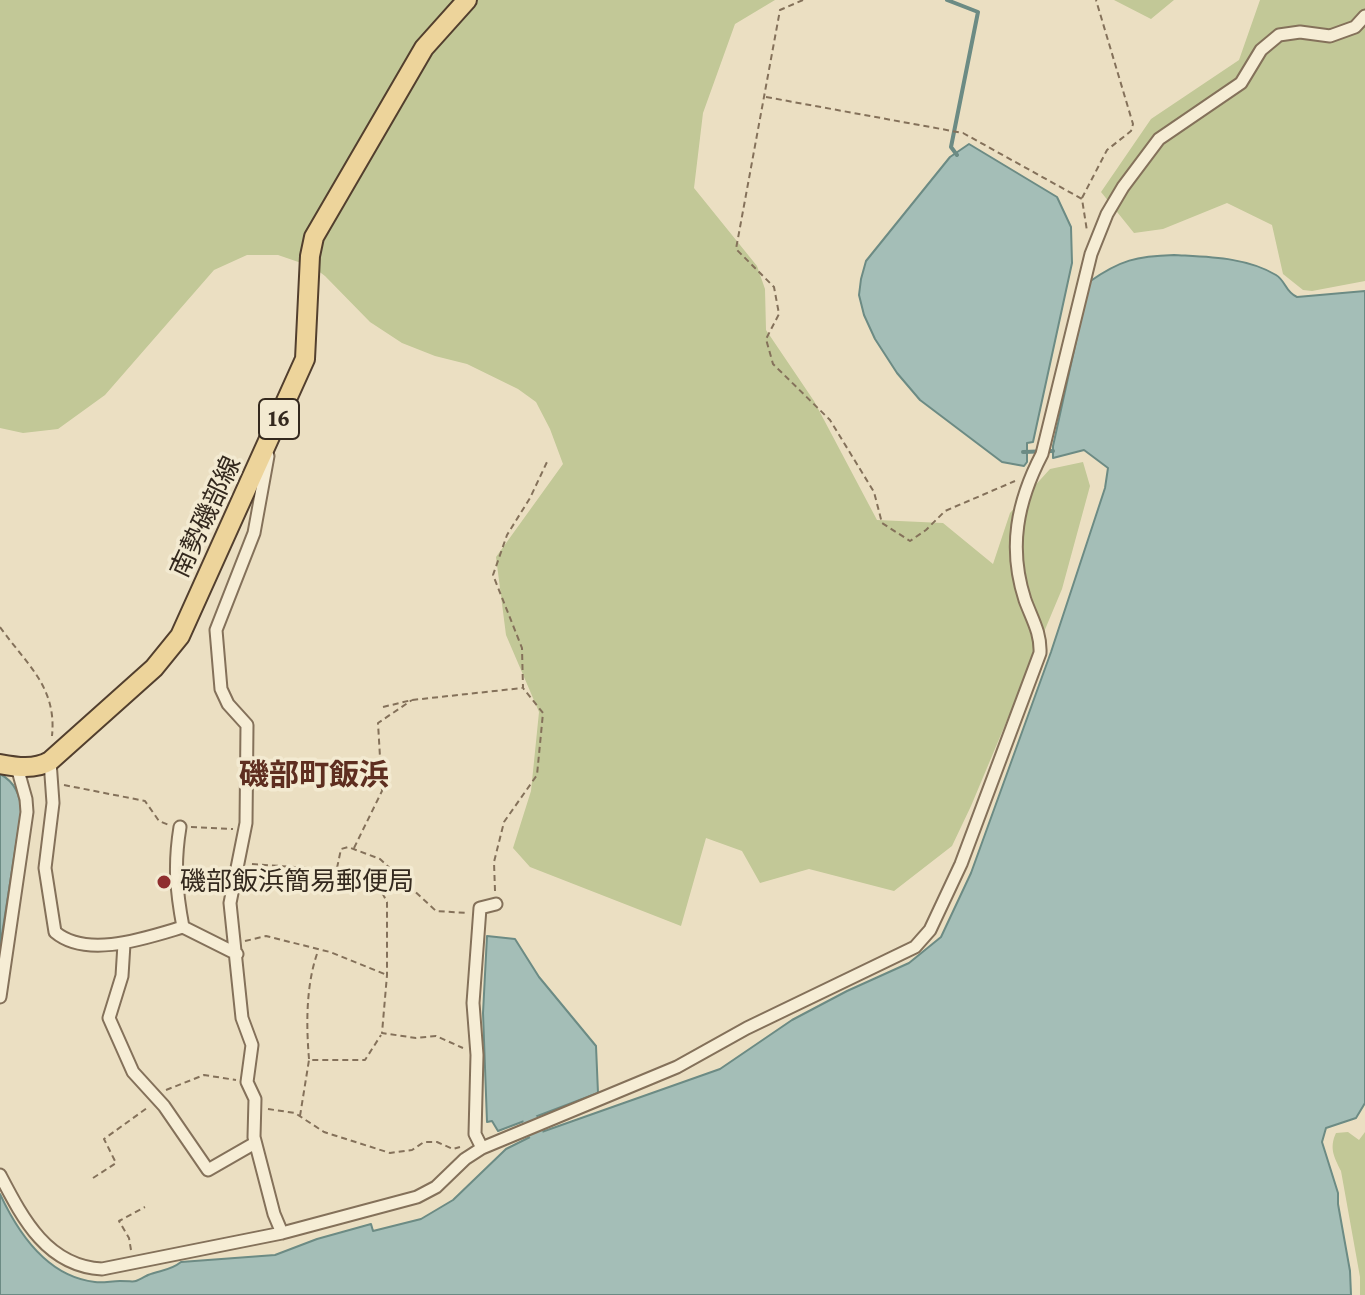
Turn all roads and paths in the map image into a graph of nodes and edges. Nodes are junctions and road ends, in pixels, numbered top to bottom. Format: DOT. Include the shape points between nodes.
graph roads {
  1 [pos="467,0"];
  2 [pos="803,0"];
  3 [pos="1096,0"];
  4 [pos="1365,16"];
  5 [pos="764,96"];
  6 [pos="1082,199"];
  7 [pos="1094,246"];
  8 [pos="270,439"];
  9 [pos="547,462"];
  10 [pos="1030,482"];
  11 [pos="0,627"];
  12 [pos="523,688"];
  13 [pos="412,700"];
  14 [pos="383,707"];
  15 [pos="50,761"];
  16 [pos="8,766"];
  17 [pos="51,782"];
  18 [pos="180,827"];
  19 [pos="245,830"];
  20 [pos="354,849"];
  21 [pos="239,863"];
  22 [pos="336,870"];
  23 [pos="496,904"];
  24 [pos="480,908"];
  25 [pos="183,927"];
  26 [pos="124,944"];
  27 [pos="237,948"];
  28 [pos="319,949"];
  29 [pos="387,975"];
  30 [pos="0,997"];
  31 [pos="382,1033"];
  32 [pos="477,1055"];
  33 [pos="309,1060"];
  34 [pos="247,1082"];
  35 [pos="156,1098"];
  36 [pos="255,1106"];
  37 [pos="300,1117"];
  38 [pos="475,1134"];
  39 [pos="255,1143"];
  40 [pos="482,1148"];
  41 [pos="0,1175"];
  42 [pos="93,1178"];
  43 [pos="145,1207"];
  44 [pos="282,1233"];
  45 [pos="133,1263"];
  1 -- 8 [label="main road, 南勢磯部線 / 16" via="424,48 314,237 305,359"];
  2 -- 5 [label="path" via="780,10"];
  3 -- 6 [label="path" via="1133,124 1107,150"];
  4 -- 7 [label="street" via="1355,27 1330,36 1279,35 1261,50 1241,83 1159,139 1123,187"];
  5 -- 6 [label="path" via="963,133"];
  5 -- 10 [label="path" via="736,249 774,287 779,314 766,339 773,364 830,420 874,492 882,523 910,541 945,511 1014,481"];
  6 -- 7 [label="path" via="1086,231"];
  7 -- 10 [label="street" via="1042,454"];
  8 -- 15 [label="main road, 南勢磯部線 / 16" via="180,636 154,668"];
  8 -- 19 [label="street" via="254,533 216,630 221,689 247,725"];
  9 -- 12 [label="path" via="507,535 493,575 522,648"];
  10 -- 40 [label="street" via="1014,552 1041,638 1040,653 961,864 930,930 915,947 677,1067"];
  11 -- 15 [label="path" via="49,694 54,714"];
  12 -- 13 [label="path"];
  12 -- 23 [label="path" via="543,713 537,775 504,822 494,862"];
  13 -- 14 [label="path"];
  13 -- 20 [label="path" via="378,723 382,791"];
  15 -- 16 [label="main road" via="42,766"];
  15 -- 17 [label="street"];
  16 -- 30 [label="street" via="26,799 27,812"];
  17 -- 18 [label="path" via="145,801 159,821"];
  17 -- 26 [label="street" via="45,868 55,932 67,942"];
  18 -- 19 [label="path"];
  18 -- 25 [label="street" via="175,883"];
  19 -- 21 [label="street"];
  20 -- 22 [label="path" via="341,849"];
  20 -- 24 [label="path" via="380,859 436,911 468,913"];
  21 -- 22 [label="path"];
  21 -- 27 [label="street" via="230,903"];
  22 -- 29 [label="path" via="375,879 387,902"];
  23 -- 24 [label="street"];
  24 -- 32 [label="street" via="473,1003"];
  25 -- 26 [label="street"];
  25 -- 27 [label="street"];
  26 -- 35 [label="street" via="122,976 109,1018 133,1072"];
  27 -- 28 [label="path" via="266,936"];
  27 -- 34 [label="street" via="242,1018 252,1045"];
  28 -- 29 [label="path"];
  28 -- 33 [label="path" via="306,1030"];
  29 -- 31 [label="path"];
  31 -- 32 [label="path" via="436,1036"];
  31 -- 33 [label="path" via="365,1060"];
  32 -- 38 [label="street"];
  33 -- 37 [label="path"];
  34 -- 35 [label="path" via="204,1075"];
  34 -- 36 [label="street"];
  35 -- 39 [label="street" via="208,1170"];
  35 -- 42 [label="path" via="104,1139 116,1163"];
  36 -- 37 [label="path"];
  36 -- 39 [label="street"];
  37 -- 38 [label="path" via="324,1132 390,1153 424,1142 453,1149"];
  38 -- 40 [label="street"];
  39 -- 44 [label="street"];
  40 -- 44 [label="street" via="428,1193"];
  41 -- 45 [label="street" via="31,1231 69,1261 102,1269"];
  43 -- 45 [label="path" via="119,1221 129,1238"];
  44 -- 45 [label="street"];
}
